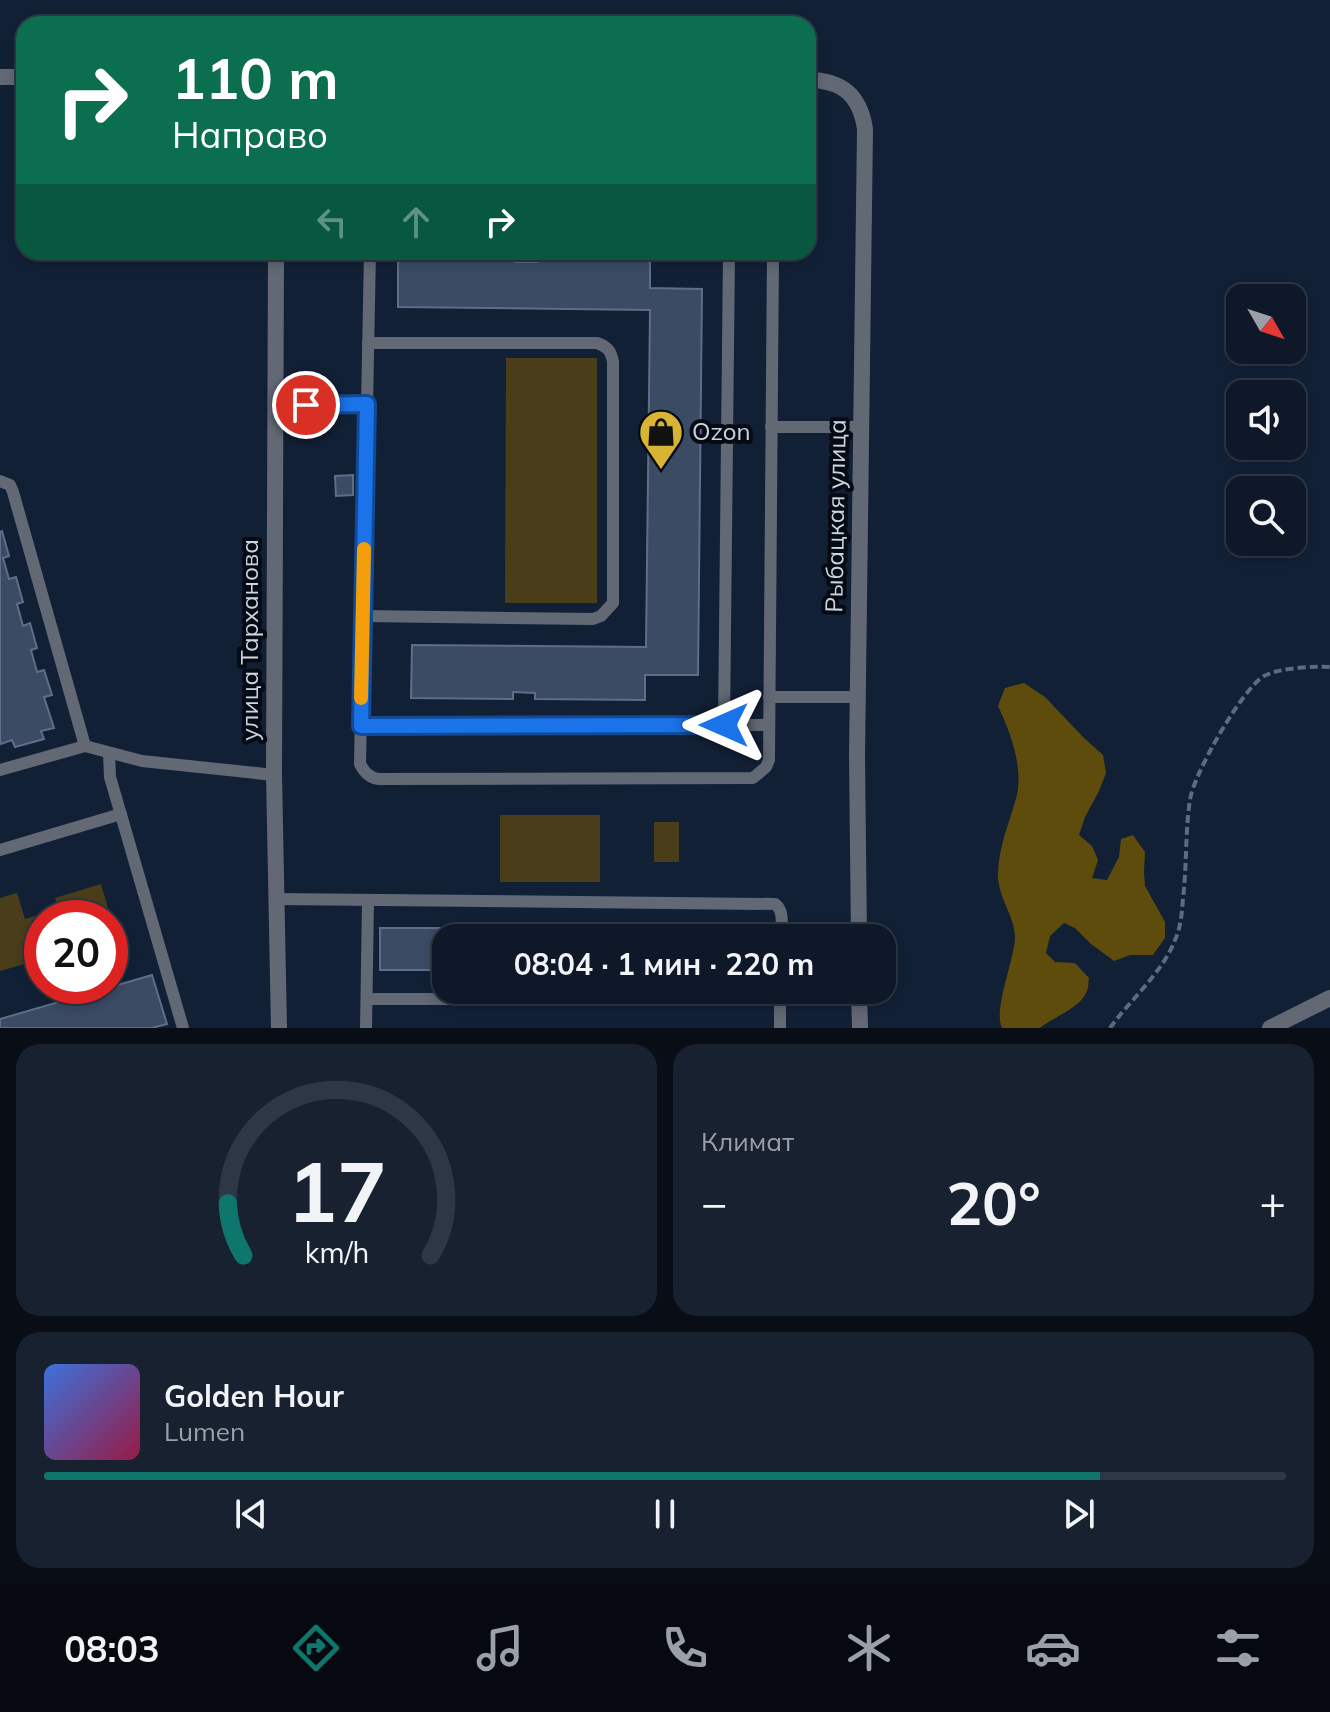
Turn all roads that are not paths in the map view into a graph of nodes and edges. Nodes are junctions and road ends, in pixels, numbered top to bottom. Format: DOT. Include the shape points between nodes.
graph roads {
  1 [pos="816,80"];
  2 [pos="276,260"];
  3 [pos="370,260"];
  4 [pos="729,260"];
  5 [pos="773,260"];
  6 [pos="368,343"];
  7 [pos="367,404"];
  8 [pos="276,405"];
  9 [pos="771,427"];
  10 [pos="861,427"];
  11 [pos="0,481"];
  12 [pos="363,616"];
  13 [pos="769,697"];
  14 [pos="858,697"];
  15 [pos="724,725"];
  16 [pos="769,725"];
  17 [pos="361,726"];
  18 [pos="85,746"];
  19 [pos="109,753"];
  20 [pos="0,770"];
  21 [pos="274,775"];
  22 [pos="121,814"];
  23 [pos="0,850"];
  24 [pos="275,899"];
  25 [pos="368,901"];
  26 [pos="782,924"];
  27 [pos="859,924"];
  28 [pos="432,998"];
  29 [pos="1330,998"];
  30 [pos="367,999"];
  31 [pos="780,1004"];
  32 [pos="859,1004"];
  33 [pos="183,1028"];
  34 [pos="279,1028"];
  35 [pos="366,1028"];
  36 [pos="780,1028"];
  37 [pos="860,1028"];
  38 [pos="1270,1028"];
  1 -- 10 [label="street, Рыбацкая улица" via="835,83 852,98 865,129"];
  2 -- 8 [label="street, улица Тарханова"];
  3 -- 6 [label="lane"];
  4 -- 15 [label="lane"];
  5 -- 9 [label="lane"];
  6 -- 7 [label="lane"];
  6 -- 12 [label="lane" via="606,346 613,362 613,603 593,619"];
  7 -- 8 [label="lane"];
  7 -- 12 [label="lane"];
  8 -- 21 [label="street, улица Тарханова"];
  9 -- 10 [label="lane"];
  9 -- 13 [label="lane"];
  10 -- 14 [label="street, Рыбацкая улица"];
  11 -- 18 [label="lane" via="13,492"];
  12 -- 17 [label="lane"];
  13 -- 14 [label="lane"];
  13 -- 16 [label="lane"];
  14 -- 27 [label="street, Рыбацкая улица"];
  15 -- 16 [label="lane"];
  15 -- 17 [label="lane"];
  16 -- 17 [label="lane" via="769,760 753,778 425,779 370,777 360,764"];
  18 -- 19 [label="lane"];
  18 -- 20 [label="lane"];
  19 -- 21 [label="lane"];
  19 -- 22 [label="lane"];
  21 -- 24 [label="street, улица Тарханова"];
  22 -- 23 [label="lane"];
  22 -- 33 [label="lane"];
  24 -- 25 [label="lane"];
  24 -- 34 [label="street, улица Тарханова"];
  25 -- 26 [label="lane" via="775,904 782,912"];
  25 -- 30 [label="lane"];
  28 -- 30 [label="lane"];
  29 -- 38 [label="street"];
  30 -- 35 [label="lane"];
  31 -- 36 [label="lane"];
  32 -- 37 [label="street"];
}
